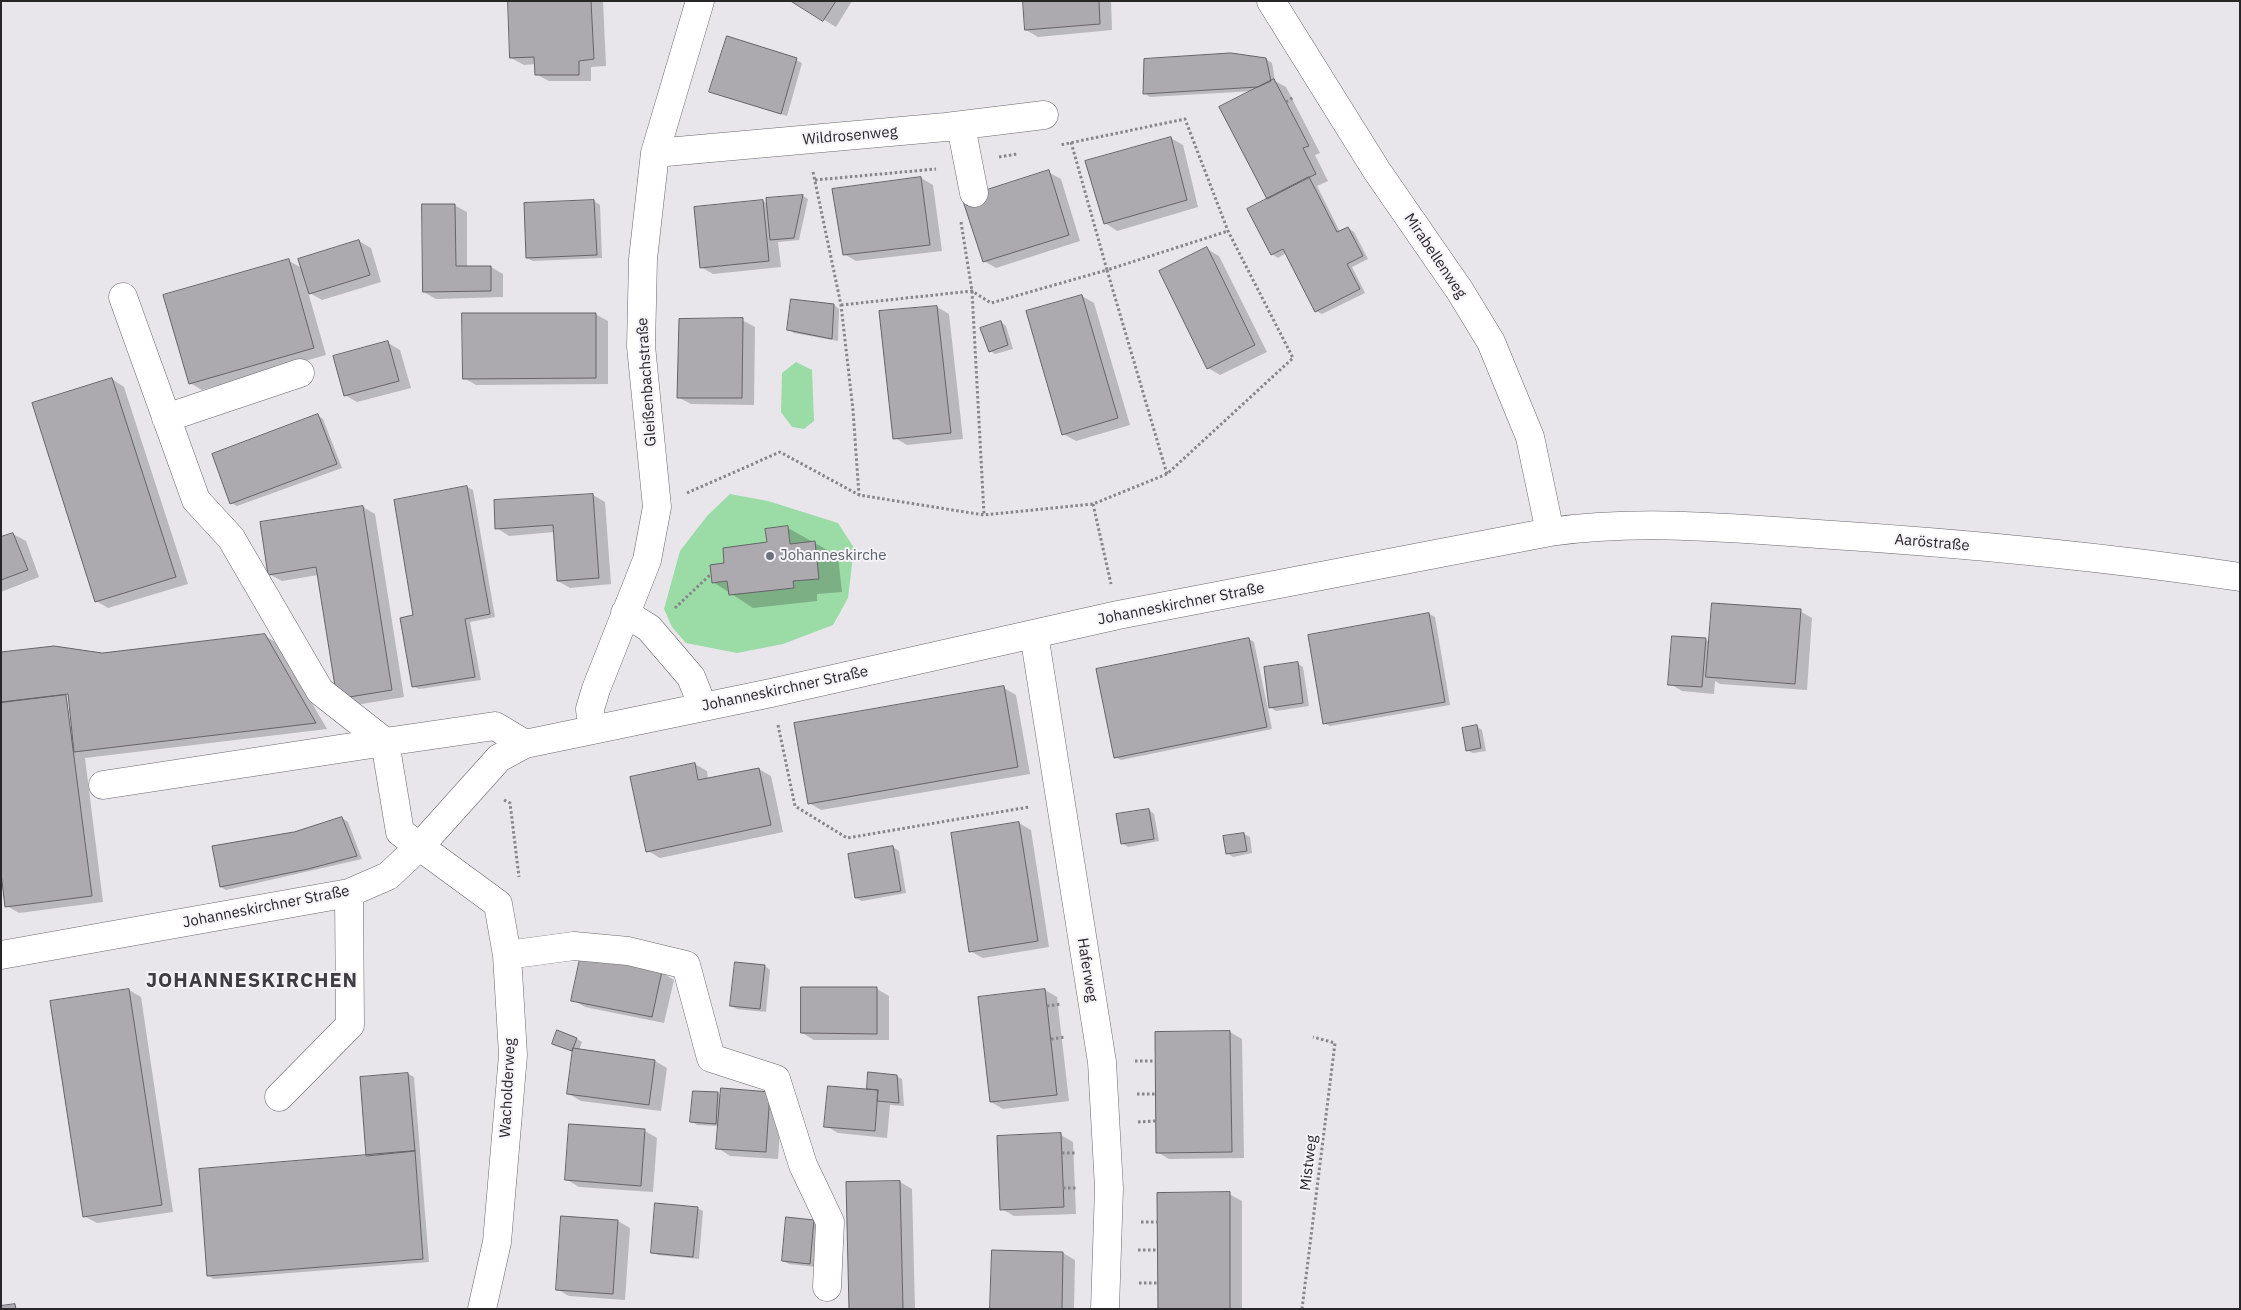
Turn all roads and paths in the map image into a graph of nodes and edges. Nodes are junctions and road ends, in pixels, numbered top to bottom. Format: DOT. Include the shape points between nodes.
graph roads {
  1 [pos="700,1"];
  2 [pos="1271,1"];
  3 [pos="1044,115"];
  4 [pos="961,126"];
  5 [pos="807,140"];
  6 [pos="1071,143"];
  7 [pos="1052,146"];
  8 [pos="1025,152"];
  9 [pos="655,153"];
  10 [pos="969,164"];
  11 [pos="815,180"];
  12 [pos="967,204"];
  13 [pos="1228,231"];
  14 [pos="1107,270"];
  15 [pos="972,291"];
  16 [pos="123,297"];
  17 [pos="841,304"];
  18 [pos="300,373"];
  19 [pos="166,418"];
  20 [pos="1167,474"];
  21 [pos="859,495"];
  22 [pos="1093,504"];
  23 [pos="657,507"];
  24 [pos="984,515"];
  25 [pos="1622,524"];
  26 [pos="1550,532"];
  27 [pos="711,574"];
  28 [pos="2240,577"];
  29 [pos="625,613"];
  30 [pos="1118,615"];
  31 [pos="649,628"];
  32 [pos="1034,634"];
  33 [pos="771,693"];
  34 [pos="703,707"];
  35 [pos="592,728"];
  36 [pos="385,742"];
  37 [pos="525,744"];
  38 [pos="477,782"];
  39 [pos="103,786"];
  40 [pos="1061,802"];
  41 [pos="420,846"];
  42 [pos="519,884"];
  43 [pos="349,893"];
  44 [pos="1,955"];
  45 [pos="507,955"];
  46 [pos="1313,1037"];
  47 [pos="279,1097"];
  48 [pos="828,1287"];
  49 [pos="482,1309"];
  50 [pos="1105,1309"];
  51 [pos="1302,1309"];
  1 -- 9 [label="street, Gleißenbachstraße"];
  2 -- 26 [label="street, Mirabellenweg" via="1377,171 1491,342 1530,437"];
  3 -- 4 [label="street, Wildrosenweg"];
  3 -- 6 [label="path"];
  4 -- 5 [label="street, Wildrosenweg"];
  4 -- 10 [label="street"];
  5 -- 9 [label="street, Wildrosenweg"];
  5 -- 11 [label="path"];
  6 -- 7 [label="path"];
  6 -- 13 [label="path" via="1185,119"];
  6 -- 14 [label="path"];
  8 -- 10 [label="path"];
  9 -- 23 [label="street, Gleißenbachstraße" via="643,259 641,346"];
  10 -- 11 [label="path"];
  10 -- 12 [label="street"];
  11 -- 17 [label="path"];
  12 -- 15 [label="path"];
  13 -- 14 [label="path"];
  13 -- 20 [label="path" via="1293,358"];
  14 -- 15 [label="path" via="991,303"];
  14 -- 20 [label="path"];
  15 -- 17 [label="path"];
  15 -- 24 [label="path"];
  16 -- 19 [label="street"];
  17 -- 21 [label="path"];
  18 -- 19 [label="street"];
  19 -- 36 [label="street" via="196,500 231,538 320,691"];
  20 -- 22 [label="path"];
  21 -- 23 [label="path" via="780,452"];
  21 -- 24 [label="path"];
  22 -- 24 [label="path"];
  22 -- 30 [label="path"];
  23 -- 29 [label="street, Gleißenbachstraße" via="647,560"];
  25 -- 26 [label="street, Johanneskirchner Straße"];
  25 -- 28 [label="street, Aaröstraße" via="1744,529 2025,550"];
  26 -- 30 [label="street, Johanneskirchner Straße"];
  27 -- 31 [label="path" via="667,616"];
  29 -- 31 [label="street"];
  29 -- 35 [label="street, Gleißenbachstraße" via="596,689 590,710"];
  30 -- 32 [label="street, Johanneskirchner Straße"];
  31 -- 34 [label="street" via="691,677"];
  32 -- 33 [label="street, Johanneskirchner Straße"];
  32 -- 40 [label="street, Haferweg"];
  33 -- 34 [label="street, Johanneskirchner Straße"];
  33 -- 40 [label="path" via="795,806 847,838"];
  34 -- 35 [label="street, Johanneskirchner Straße"];
  35 -- 37 [label="street, Johanneskirchner Straße"];
  36 -- 37 [label="street" via="495,726"];
  36 -- 39 [label="street"];
  36 -- 41 [label="street, Wacholderweg" via="400,832"];
  37 -- 38 [label="street, Johanneskirchner Straße" via="499,758"];
  38 -- 41 [label="street, Johanneskirchner Straße"];
  38 -- 42 [label="path" via="510,803"];
  40 -- 50 [label="street, Haferweg" via="1102,1062 1109,1188"];
  41 -- 43 [label="street, Johanneskirchner Straße" via="388,876"];
  41 -- 45 [label="street, Wacholderweg" via="498,904"];
  43 -- 44 [label="street, Johanneskirchner Straße"];
  43 -- 47 [label="street" via="350,1025"];
  45 -- 48 [label="street" via="574,946 628,951 686,964 710,1058 776,1080 803,1165 830,1222"];
  45 -- 49 [label="street, Wacholderweg" via="513,1055 497,1242"];
  46 -- 51 [label="path, Mistweg" via="1336,1043"];
}
